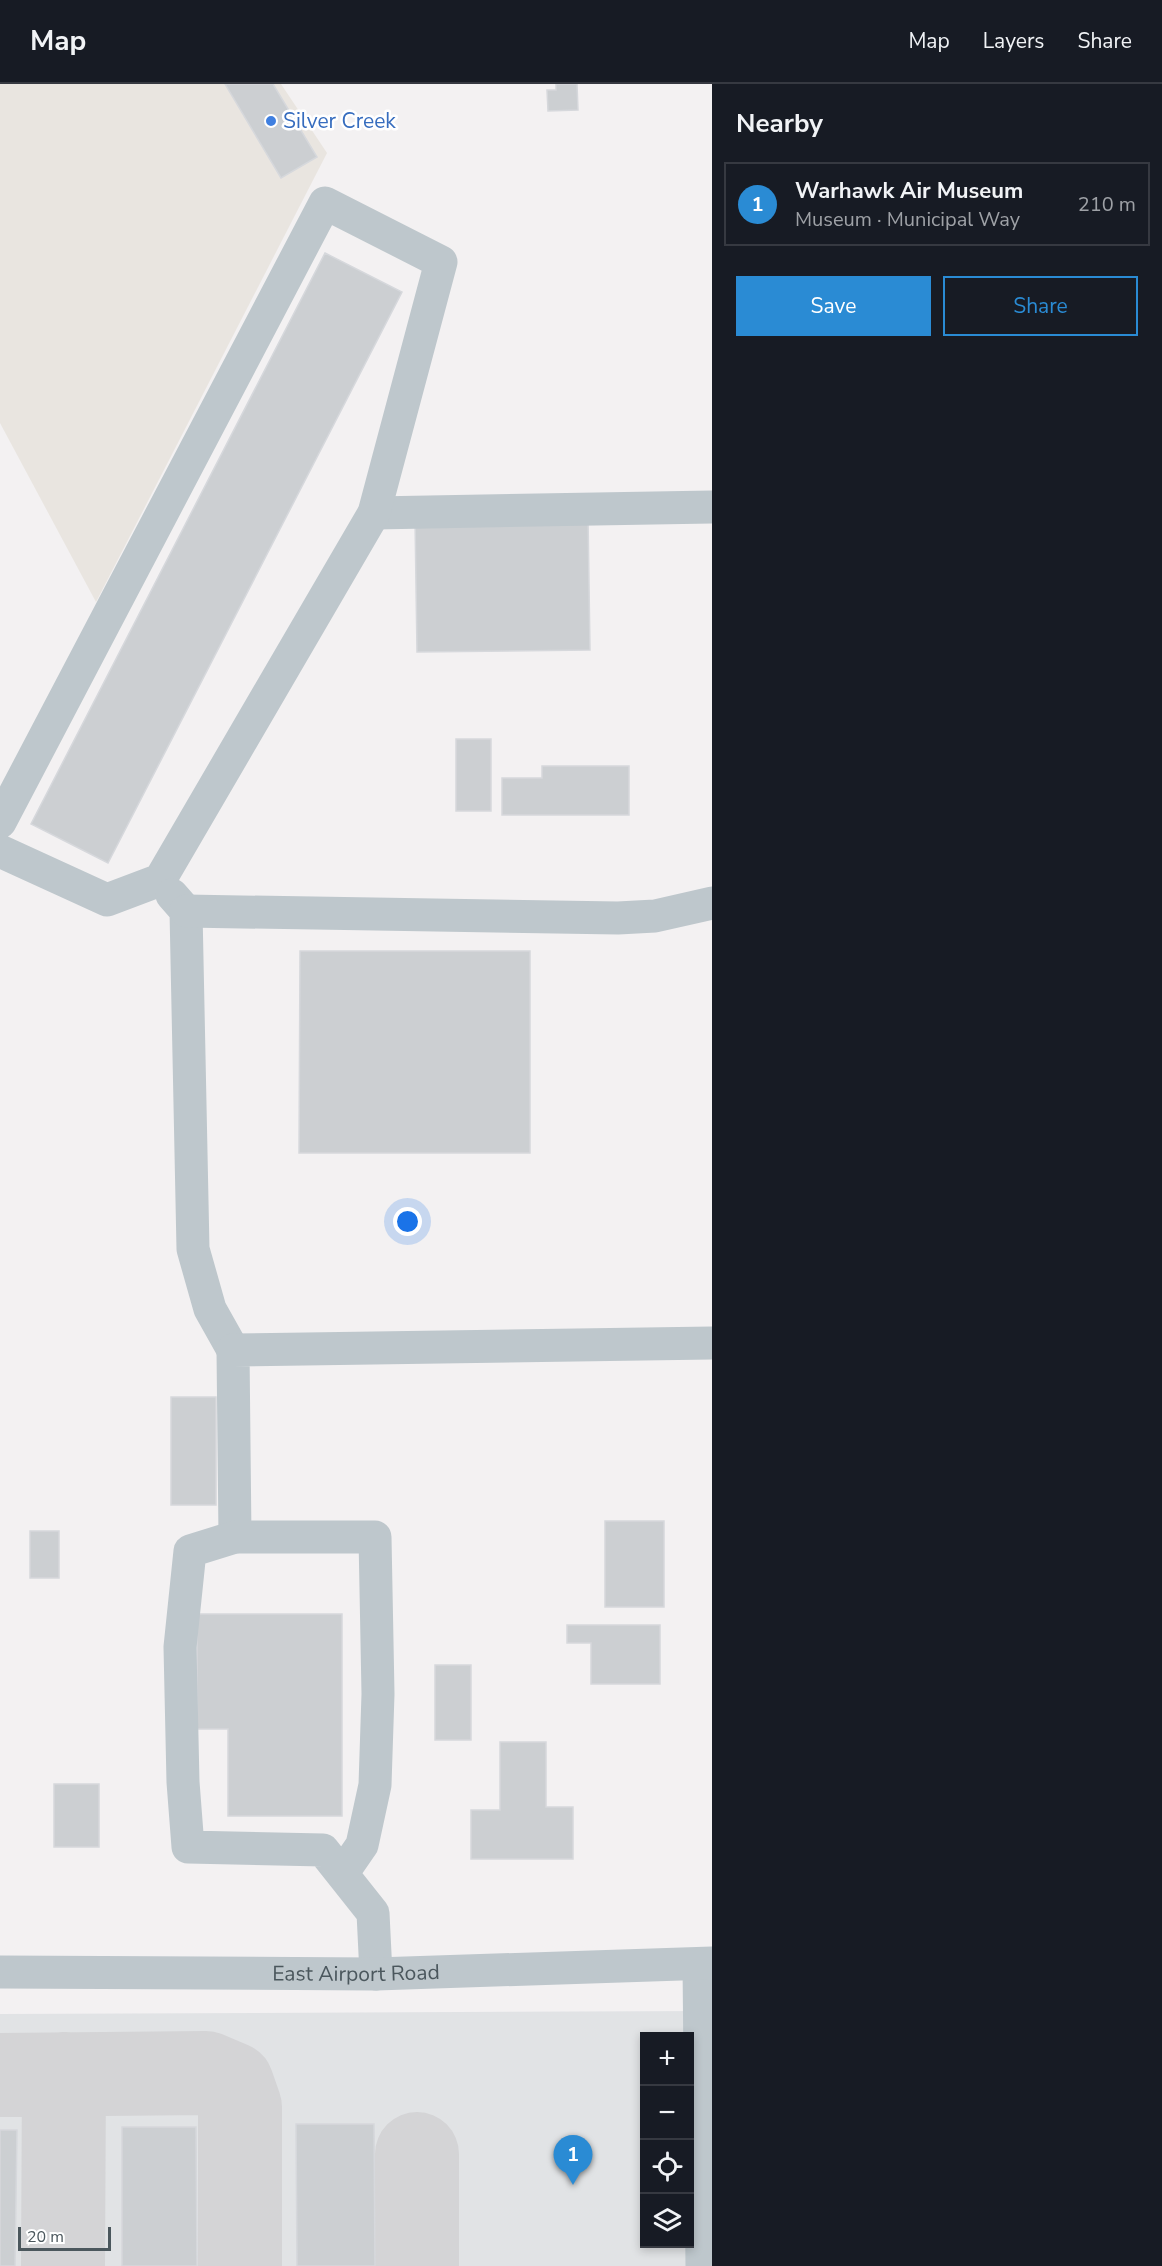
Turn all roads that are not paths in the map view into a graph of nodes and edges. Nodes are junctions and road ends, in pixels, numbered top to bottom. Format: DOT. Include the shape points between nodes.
graph roads {
  1 [pos="712,507"];
  2 [pos="374,513"];
  3 [pos="0,822"];
  4 [pos="0,851"];
  5 [pos="160,880"];
  6 [pos="712,903"];
  7 [pos="186,911"];
  8 [pos="712,1343"];
  9 [pos="233,1350"];
  10 [pos="234,1537"];
  11 [pos="342,1874"];
  12 [pos="705,1964"];
  13 [pos="0,1972"];
  14 [pos="376,1974"];
  15 [pos="702,2266"];
  1 -- 2 [label="street"];
  2 -- 3 [label="street" via="441,262 325,203"];
  2 -- 5 [label="street"];
  4 -- 5 [label="street" via="107,900"];
  5 -- 7 [label="street"];
  6 -- 7 [label="street" via="655,916 618,918"];
  7 -- 9 [label="street" via="193,1249 210,1309"];
  8 -- 9 [label="street"];
  9 -- 10 [label="street"];
  10 -- 11 [label="street" via="375,1537 375,1785 362,1845"];
  10 -- 11 [label="street" via="190,1551 180,1647 188,1847 323,1850"];
  11 -- 14 [label="street" via="373,1913"];
  12 -- 14 [label="street, East Airport Road"];
  12 -- 15 [label="street"];
  13 -- 14 [label="street, East Airport Road"];
}
